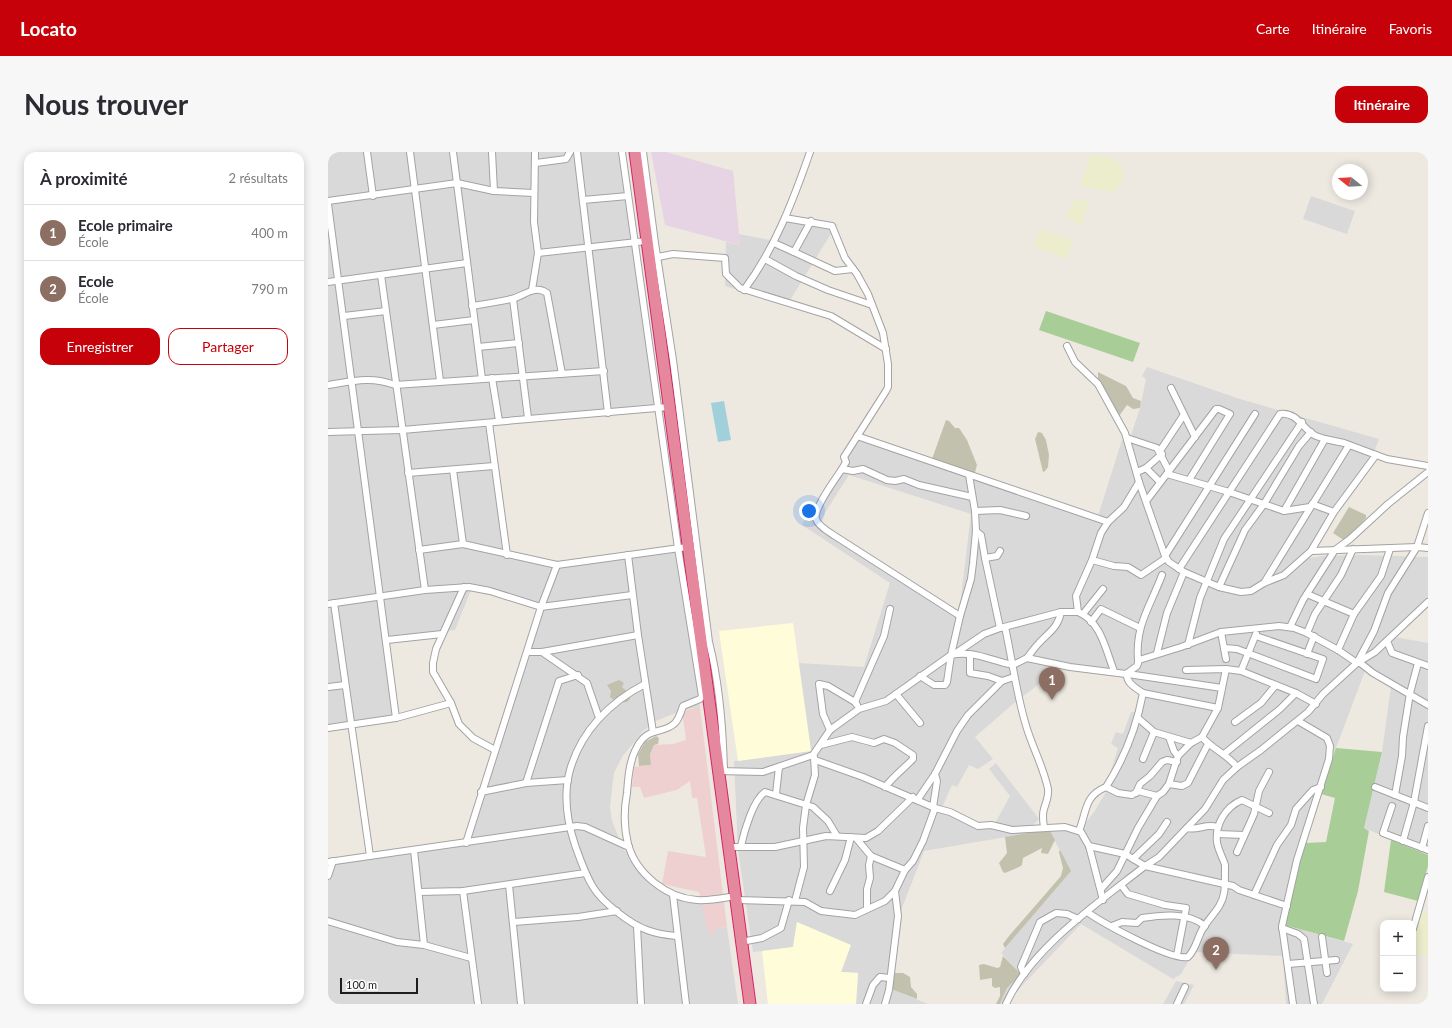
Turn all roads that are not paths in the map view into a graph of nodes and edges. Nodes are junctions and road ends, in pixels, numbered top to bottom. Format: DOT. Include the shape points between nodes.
graph roads {
  1 [pos="367,152"];
  2 [pos="410,152"];
  3 [pos="453,152"];
  4 [pos="492,152"];
  5 [pos="535,152"];
  6 [pos="570,152"];
  7 [pos="577,152"];
  8 [pos="622,152"];
  9 [pos="635,152"];
  10 [pos="643,152"];
  11 [pos="810,152"];
  12 [pos="536,163"];
  13 [pos="457,183"];
  14 [pos="415,190"];
  15 [pos="494,191"];
  16 [pos="534,193"];
  17 [pos="373,196"];
  18 [pos="628,196"];
  19 [pos="583,200"];
  20 [pos="328,201"];
  21 [pos="328,204"];
  22 [pos="785,218"];
  23 [pos="811,221"];
  24 [pos="331,241"];
  25 [pos="646,241"];
  26 [pos="774,243"];
  27 [pos="634,244"];
  28 [pos="588,248"];
  29 [pos="538,252"];
  30 [pos="794,252"];
  31 [pos="658,256"];
  32 [pos="765,259"];
  33 [pos="467,264"];
  34 [pos="425,269"];
  35 [pos="853,269"];
  36 [pos="381,275"];
  37 [pos="339,281"];
  38 [pos="328,282"];
  39 [pos="532,290"];
  40 [pos="744,290"];
  41 [pos="513,299"];
  42 [pos="872,305"];
  43 [pos="472,306"];
  44 [pos="386,311"];
  45 [pos="344,316"];
  46 [pos="474,320"];
  47 [pos="433,325"];
  48 [pos="519,343"];
  49 [pos="1067,346"];
  50 [pos="478,347"];
  51 [pos="886,349"];
  52 [pos="604,370"];
  53 [pos="562,374"];
  54 [pos="523,377"];
  55 [pos="492,378"];
  56 [pos="482,379"];
  57 [pos="352,381"];
  58 [pos="440,381"];
  59 [pos="395,385"];
  60 [pos="328,386"];
  61 [pos="1171,388"];
  62 [pos="663,408"];
  63 [pos="608,413"];
  64 [pos="1255,414"];
  65 [pos="1183,416"];
  66 [pos="528,418"];
  67 [pos="499,421"];
  68 [pos="1302,422"];
  69 [pos="489,423"];
  70 [pos="402,430"];
  71 [pos="358,431"];
  72 [pos="328,432"];
  73 [pos="1311,432"];
  74 [pos="857,436"];
  75 [pos="1195,437"];
  76 [pos="1126,438"];
  77 [pos="1325,439"];
  78 [pos="1349,445"];
  79 [pos="1161,453"];
  80 [pos="1376,456"];
  81 [pos="494,466"];
  82 [pos="1428,466"];
  83 [pos="842,468"];
  84 [pos="1146,468"];
  85 [pos="453,470"];
  86 [pos="1137,472"];
  87 [pos="1428,472"];
  88 [pos="408,473"];
  89 [pos="1168,473"];
  90 [pos="969,475"];
  91 [pos="1189,480"];
  92 [pos="1139,482"];
  93 [pos="1160,482"];
  94 [pos="1210,486"];
  95 [pos="1229,492"];
  96 [pos="972,497"];
  97 [pos="1250,498"];
  98 [pos="1146,500"];
  99 [pos="1264,504"];
  100 [pos="1311,506"];
  101 [pos="975,511"];
  102 [pos="1284,511"];
  103 [pos="1334,512"];
  104 [pos="1428,513"];
  105 [pos="1026,516"];
  106 [pos="1108,522"];
  107 [pos="976,531"];
  108 [pos="463,544"];
  109 [pos="683,547"];
  110 [pos="1417,547"];
  111 [pos="1428,548"];
  112 [pos="1353,549"];
  113 [pos="1390,549"];
  114 [pos="419,550"];
  115 [pos="1335,550"];
  116 [pos="1000,551"];
  117 [pos="1311,552"];
  118 [pos="507,555"];
  119 [pos="628,555"];
  120 [pos="1165,557"];
  121 [pos="984,558"];
  122 [pos="1092,560"];
  123 [pos="557,565"];
  124 [pos="1181,570"];
  125 [pos="1162,575"];
  126 [pos="1206,582"];
  127 [pos="1264,583"];
  128 [pos="464,587"];
  129 [pos="1219,587"];
  130 [pos="1103,589"];
  131 [pos="425,590"];
  132 [pos="1307,594"];
  133 [pos="632,595"];
  134 [pos="379,597"];
  135 [pos="1323,601"];
  136 [pos="1428,602"];
  137 [pos="331,604"];
  138 [pos="541,607"];
  139 [pos="890,609"];
  140 [pos="1061,612"];
  141 [pos="1080,613"];
  142 [pos="1354,614"];
  143 [pos="960,616"];
  144 [pos="1091,622"];
  145 [pos="1003,627"];
  146 [pos="1290,627"];
  147 [pos="1140,628"];
  148 [pos="1257,628"];
  149 [pos="1221,632"];
  150 [pos="1307,633"];
  151 [pos="442,634"];
  152 [pos="638,635"];
  153 [pos="1256,636"];
  154 [pos="1314,636"];
  155 [pos="387,640"];
  156 [pos="1387,641"];
  157 [pos="1188,645"];
  158 [pos="1224,648"];
  159 [pos="1338,650"];
  160 [pos="527,652"];
  161 [pos="542,652"];
  162 [pos="1157,653"];
  163 [pos="970,654"];
  164 [pos="1249,654"];
  165 [pos="1307,654"];
  166 [pos="953,655"];
  167 [pos="1027,658"];
  168 [pos="1226,659"];
  169 [pos="1138,661"];
  170 [pos="1358,663"];
  171 [pos="1418,663"];
  172 [pos="1013,665"];
  173 [pos="1428,666"];
  174 [pos="1226,669"];
  175 [pos="1186,670"];
  176 [pos="1241,671"];
  177 [pos="1114,672"];
  178 [pos="1127,674"];
  179 [pos="578,675"];
  180 [pos="920,676"];
  181 [pos="1014,677"];
  182 [pos="1002,681"];
  183 [pos="645,684"];
  184 [pos="345,685"];
  185 [pos="1275,686"];
  186 [pos="328,687"];
  187 [pos="1222,688"];
  188 [pos="1143,693"];
  189 [pos="1296,693"];
  190 [pos="1410,693"];
  191 [pos="896,694"];
  192 [pos="855,702"];
  193 [pos="451,703"];
  194 [pos="1316,704"];
  195 [pos="1428,705"];
  196 [pos="1218,708"];
  197 [pos="859,709"];
  198 [pos="396,718"];
  199 [pos="599,718"];
  200 [pos="1138,718"];
  201 [pos="1298,721"];
  202 [pos="1235,722"];
  203 [pos="920,723"];
  204 [pos="350,725"];
  205 [pos="1428,726"];
  206 [pos="328,728"];
  207 [pos="830,730"];
  208 [pos="653,732"];
  209 [pos="1154,732"];
  210 [pos="1169,737"];
  211 [pos="1202,737"];
  212 [pos="1191,743"];
  213 [pos="1208,744"];
  214 [pos="821,745"];
  215 [pos="495,750"];
  216 [pos="1224,754"];
  217 [pos="814,758"];
  218 [pos="1143,759"];
  219 [pos="1178,759"];
  220 [pos="779,767"];
  221 [pos="1237,767"];
  222 [pos="1425,767"];
  223 [pos="721,771"];
  224 [pos="1270,772"];
  225 [pos="935,774"];
  226 [pos="568,780"];
  227 [pos="526,783"];
  228 [pos="1169,784"];
  229 [pos="885,786"];
  230 [pos="1106,787"];
  231 [pos="1321,787"];
  232 [pos="1375,787"];
  233 [pos="481,792"];
  234 [pos="1136,793"];
  235 [pos="776,794"];
  236 [pos="1395,794"];
  237 [pos="1157,796"];
  238 [pos="916,798"];
  239 [pos="1414,802"];
  240 [pos="806,805"];
  241 [pos="1392,806"];
  242 [pos="934,807"];
  243 [pos="1255,807"];
  244 [pos="1428,808"];
  245 [pos="1269,813"];
  246 [pos="1167,822"];
  247 [pos="1428,826"];
  248 [pos="570,827"];
  249 [pos="1044,827"];
  250 [pos="1187,828"];
  251 [pos="1218,830"];
  252 [pos="1078,831"];
  253 [pos="1244,835"];
  254 [pos="837,836"];
  255 [pos="853,838"];
  256 [pos="803,841"];
  257 [pos="1403,841"];
  258 [pos="466,843"];
  259 [pos="741,846"];
  260 [pos="1089,846"];
  261 [pos="629,847"];
  262 [pos="728,847"];
  263 [pos="1425,849"];
  264 [pos="414,850"];
  265 [pos="1238,852"];
  266 [pos="1125,854"];
  267 [pos="370,856"];
  268 [pos="872,856"];
  269 [pos="1133,859"];
  270 [pos="330,861"];
  271 [pos="1145,866"];
  272 [pos="905,870"];
  273 [pos="585,873"];
  274 [pos="328,876"];
  275 [pos="1428,877"];
  276 [pos="1224,884"];
  277 [pos="509,885"];
  278 [pos="1121,885"];
  279 [pos="1101,889"];
  280 [pos="463,891"];
  281 [pos="830,891"];
  282 [pos="895,891"];
  283 [pos="419,892"];
  284 [pos="673,895"];
  285 [pos="1254,896"];
  286 [pos="736,898"];
  287 [pos="792,900"];
  288 [pos="1103,900"];
  289 [pos="1287,906"];
  290 [pos="867,908"];
  291 [pos="617,911"];
  292 [pos="1087,912"];
  293 [pos="1183,916"];
  294 [pos="1078,919"];
  295 [pos="328,920"];
  296 [pos="1416,920"];
  297 [pos="514,922"];
  298 [pos="637,926"];
  299 [pos="1112,926"];
  300 [pos="1205,926"];
  301 [pos="1282,928"];
  302 [pos="676,936"];
  303 [pos="1322,938"];
  304 [pos="741,942"];
  305 [pos="424,945"];
  306 [pos="1177,955"];
  307 [pos="471,958"];
  308 [pos="1336,960"];
  309 [pos="1325,961"];
  310 [pos="1307,962"];
  311 [pos="1288,964"];
  312 [pos="1327,973"];
  313 [pos="1024,974"];
  314 [pos="890,978"];
  315 [pos="1185,987"];
  316 [pos="887,1003"];
  317 [pos="478,1004"];
  318 [pos="521,1004"];
  319 [pos="641,1004"];
  320 [pos="686,1004"];
  321 [pos="750,1004"];
  322 [pos="866,1004"];
  323 [pos="1006,1004"];
  324 [pos="1177,1004"];
  325 [pos="1293,1004"];
  326 [pos="1314,1004"];
  1 -- 17 [label="street"];
  2 -- 14 [label="street"];
  3 -- 13 [label="street"];
  4 -- 15 [label="street"];
  5 -- 12 [label="street"];
  6 -- 12 [label="street" via="566,159"];
  7 -- 19 [label="street"];
  8 -- 18 [label="street"];
  9 -- 25 [label="highway"];
  10 -- 31 [label="street"];
  11 -- 22 [label="street"];
  12 -- 16 [label="street"];
  13 -- 14 [label="street"];
  13 -- 15 [label="street"];
  13 -- 33 [label="street"];
  14 -- 17 [label="street"];
  14 -- 34 [label="street"];
  15 -- 16 [label="street"];
  16 -- 29 [label="street"];
  17 -- 20 [label="street"];
  18 -- 19 [label="street"];
  18 -- 27 [label="street"];
  19 -- 28 [label="street"];
  21 -- 24 [label="street"];
  22 -- 23 [label="street"];
  22 -- 26 [label="street"];
  23 -- 30 [label="street"];
  23 -- 35 [label="street" via="832,226 845,258"];
  24 -- 37 [label="street"];
  25 -- 27 [label="street"];
  25 -- 62 [label="highway"];
  26 -- 30 [label="street"];
  26 -- 32 [label="street"];
  27 -- 28 [label="street"];
  27 -- 62 [label="street"];
  28 -- 29 [label="street"];
  28 -- 52 [label="street"];
  29 -- 39 [label="street"];
  30 -- 35 [label="street" via="835,271"];
  31 -- 40 [label="street" via="672,254 725,258 726,274 737,287"];
  31 -- 223 [label="street" via="709,642 717,673 723,721"];
  32 -- 40 [label="street"];
  32 -- 42 [label="street" via="815,285"];
  33 -- 34 [label="street"];
  33 -- 43 [label="street"];
  34 -- 36 [label="street"];
  34 -- 47 [label="street"];
  35 -- 42 [label="street"];
  36 -- 37 [label="street"];
  36 -- 44 [label="street"];
  37 -- 38 [label="street"];
  37 -- 45 [label="street"];
  39 -- 41 [label="street"];
  39 -- 53 [label="street" via="545,291 548,295"];
  40 -- 51 [label="street" via="831,316"];
  41 -- 43 [label="street"];
  41 -- 48 [label="street"];
  42 -- 51 [label="street"];
  43 -- 46 [label="street"];
  44 -- 45 [label="street"];
  44 -- 59 [label="street"];
  45 -- 57 [label="street"];
  46 -- 47 [label="street"];
  46 -- 50 [label="street"];
  47 -- 58 [label="street"];
  48 -- 50 [label="street"];
  48 -- 54 [label="street"];
  49 -- 76 [label="street" via="1075,362 1098,384"];
  50 -- 56 [label="street"];
  51 -- 74 [label="street" via="888,387"];
  52 -- 53 [label="street"];
  52 -- 63 [label="street"];
  53 -- 54 [label="street"];
  54 -- 55 [label="street"];
  54 -- 66 [label="street"];
  55 -- 56 [label="street"];
  55 -- 67 [label="street"];
  56 -- 58 [label="street"];
  57 -- 59 [label="street" via="370,378"];
  57 -- 60 [label="street"];
  57 -- 71 [label="street"];
  58 -- 59 [label="street"];
  59 -- 70 [label="street"];
  61 -- 65 [label="street"];
  62 -- 63 [label="street"];
  62 -- 109 [label="highway"];
  63 -- 66 [label="street"];
  64 -- 94 [label="street"];
  65 -- 75 [label="street"];
  65 -- 79 [label="street"];
  66 -- 67 [label="street"];
  67 -- 69 [label="street"];
  68 -- 73 [label="street"];
  68 -- 95 [label="street" via="1287,414 1280,414"];
  68 -- 97 [label="street"];
  69 -- 70 [label="street"];
  69 -- 81 [label="street"];
  70 -- 71 [label="street"];
  70 -- 88 [label="street"];
  71 -- 72 [label="street"];
  71 -- 134 [label="street"];
  73 -- 77 [label="street"];
  73 -- 99 [label="street" via="1283,471"];
  74 -- 83 [label="street" via="844,457 846,462"];
  74 -- 90 [label="street"];
  75 -- 89 [label="street"];
  75 -- 91 [label="street" via="1217,409 1230,414"];
  76 -- 79 [label="street" via="1147,443"];
  76 -- 86 [label="street"];
  77 -- 78 [label="street"];
  77 -- 102 [label="street"];
  78 -- 80 [label="street"];
  78 -- 100 [label="street"];
  79 -- 84 [label="street"];
  79 -- 89 [label="street"];
  80 -- 82 [label="street"];
  80 -- 103 [label="street"];
  81 -- 85 [label="street"];
  81 -- 118 [label="street"];
  83 -- 96 [label="street" via="854,471 863,469 887,480 904,479"];
  83 -- 143 [label="street" via="818,508 818,523"];
  84 -- 86 [label="street"];
  84 -- 93 [label="street"];
  85 -- 88 [label="street"];
  85 -- 108 [label="street"];
  86 -- 92 [label="street"];
  87 -- 115 [label="street"];
  88 -- 114 [label="street"];
  89 -- 91 [label="street"];
  89 -- 93 [label="street"];
  90 -- 96 [label="street"];
  90 -- 106 [label="street"];
  91 -- 94 [label="street"];
  92 -- 98 [label="street"];
  92 -- 106 [label="street" via="1124,507"];
  93 -- 98 [label="street"];
  94 -- 95 [label="street"];
  94 -- 120 [label="street"];
  95 -- 97 [label="street"];
  95 -- 124 [label="street"];
  96 -- 101 [label="street"];
  97 -- 99 [label="street"];
  97 -- 126 [label="street" via="1224,539"];
  98 -- 120 [label="street"];
  99 -- 102 [label="street"];
  99 -- 129 [label="street" via="1245,530"];
  100 -- 102 [label="street"];
  100 -- 103 [label="street"];
  100 -- 127 [label="street"];
  101 -- 105 [label="street" via="1000,510"];
  101 -- 107 [label="street"];
  103 -- 117 [label="street"];
  104 -- 110 [label="street"];
  106 -- 122 [label="street" via="1101,533"];
  107 -- 121 [label="street" via="981,535"];
  107 -- 143 [label="street" via="972,579"];
  108 -- 114 [label="street"];
  108 -- 118 [label="street"];
  109 -- 119 [label="street"];
  109 -- 208 [label="street" via="702,696 700,700 683,706 677,722"];
  109 -- 223 [label="highway"];
  110 -- 111 [label="street"];
  110 -- 113 [label="street"];
  110 -- 170 [label="street" via="1388,593 1374,631"];
  112 -- 113 [label="street"];
  112 -- 115 [label="street"];
  112 -- 135 [label="street" via="1341,575"];
  113 -- 142 [label="street" via="1381,576"];
  114 -- 131 [label="street"];
  115 -- 117 [label="street"];
  115 -- 132 [label="street"];
  116 -- 121 [label="street" via="997,556"];
  117 -- 127 [label="street" via="1284,575"];
  118 -- 123 [label="street"];
  119 -- 123 [label="street"];
  119 -- 133 [label="street"];
  120 -- 122 [label="street" via="1141,575 1130,568"];
  120 -- 124 [label="street"];
  121 -- 145 [label="street"];
  122 -- 141 [label="street" via="1076,596"];
  123 -- 138 [label="street"];
  124 -- 126 [label="street"];
  124 -- 162 [label="street"];
  125 -- 147 [label="street"];
  126 -- 129 [label="street"];
  126 -- 157 [label="street"];
  127 -- 129 [label="street" via="1251,591 1242,592"];
  128 -- 131 [label="street"];
  128 -- 138 [label="street" via="490,591"];
  128 -- 151 [label="street"];
  130 -- 141 [label="street"];
  131 -- 134 [label="street"];
  132 -- 135 [label="street"];
  132 -- 146 [label="street"];
  133 -- 138 [label="street"];
  133 -- 152 [label="street"];
  134 -- 137 [label="street"];
  134 -- 155 [label="street"];
  135 -- 142 [label="street"];
  135 -- 150 [label="street"];
  136 -- 156 [label="street"];
  137 -- 184 [label="street"];
  138 -- 160 [label="street"];
  139 -- 192 [label="street" via="884,636"];
  140 -- 141 [label="street"];
  140 -- 145 [label="street"];
  140 -- 167 [label="street" via="1055,629 1039,642"];
  141 -- 144 [label="street"];
  142 -- 159 [label="street"];
  143 -- 166 [label="street"];
  144 -- 147 [label="street" via="1101,609"];
  144 -- 177 [label="street" via="1101,635"];
  145 -- 166 [label="street" via="984,634"];
  145 -- 172 [label="street"];
  146 -- 148 [label="street"];
  146 -- 150 [label="street"];
  147 -- 169 [label="street" via="1136,646"];
  148 -- 149 [label="street"];
  148 -- 153 [label="street"];
  149 -- 157 [label="street"];
  149 -- 158 [label="street"];
  150 -- 154 [label="street"];
  151 -- 155 [label="street"];
  151 -- 193 [label="street" via="433,672"];
  152 -- 161 [label="street"];
  152 -- 183 [label="street"];
  153 -- 164 [label="street"];
  153 -- 165 [label="street"];
  154 -- 159 [label="street"];
  154 -- 165 [label="street"];
  155 -- 198 [label="street"];
  156 -- 170 [label="street"];
  156 -- 171 [label="street" via="1392,653"];
  157 -- 162 [label="street"];
  158 -- 164 [label="street" via="1235,648"];
  158 -- 168 [label="street"];
  159 -- 170 [label="street"];
  160 -- 161 [label="street"];
  160 -- 215 [label="street"];
  161 -- 179 [label="street"];
  162 -- 169 [label="street"];
  163 -- 166 [label="street"];
  163 -- 172 [label="street"];
  163 -- 182 [label="street" via="970,673"];
  164 -- 165 [label="street" via="1315,679 1324,660"];
  164 -- 176 [label="street"];
  166 -- 180 [label="street"];
  166 -- 180 [label="street" via="945,685 934,685"];
  167 -- 172 [label="street"];
  167 -- 177 [label="street" via="1070,667"];
  169 -- 178 [label="street" via="1137,666"];
  170 -- 190 [label="street"];
  170 -- 194 [label="street" via="1323,694"];
  171 -- 173 [label="street"];
  171 -- 190 [label="street"];
  172 -- 181 [label="street"];
  174 -- 175 [label="street"];
  174 -- 176 [label="street"];
  174 -- 187 [label="street"];
  176 -- 185 [label="street"];
  177 -- 178 [label="street"];
  178 -- 187 [label="street"];
  178 -- 188 [label="street" via="1131,684"];
  179 -- 199 [label="street" via="587,683"];
  179 -- 227 [label="street" via="559,682"];
  180 -- 191 [label="street"];
  181 -- 182 [label="street"];
  181 -- 249 [label="street" via="1025,723 1042,765 1048,789 1043,816"];
  182 -- 225 [label="street" via="962,723"];
  183 -- 199 [label="street" via="618,699"];
  183 -- 208 [label="street"];
  184 -- 186 [label="street"];
  184 -- 204 [label="street"];
  185 -- 189 [label="street"];
  185 -- 202 [label="street" via="1260,703"];
  187 -- 196 [label="street"];
  188 -- 196 [label="street"];
  188 -- 200 [label="street"];
  189 -- 194 [label="street"];
  189 -- 216 [label="street"];
  190 -- 195 [label="street"];
  190 -- 236 [label="street"];
  191 -- 197 [label="street" via="877,705"];
  191 -- 203 [label="street"];
  192 -- 197 [label="street"];
  192 -- 207 [label="street" via="828,686 819,684 823,714"];
  193 -- 198 [label="street"];
  193 -- 215 [label="street" via="459,724 473,738"];
  194 -- 201 [label="street"];
  196 -- 211 [label="street"];
  197 -- 207 [label="street"];
  198 -- 204 [label="street"];
  199 -- 226 [label="street" via="579,747"];
  200 -- 209 [label="street"];
  200 -- 230 [label="street"];
  201 -- 221 [label="street"];
  201 -- 231 [label="street" via="1327,738 1329,742 1329,759"];
  204 -- 206 [label="street"];
  204 -- 267 [label="street"];
  205 -- 222 [label="street"];
  207 -- 214 [label="street"];
  208 -- 261 [label="street" via="643,737 633,758 625,808"];
  209 -- 210 [label="street"];
  209 -- 218 [label="street"];
  210 -- 212 [label="street"];
  210 -- 219 [label="street"];
  211 -- 212 [label="street"];
  211 -- 213 [label="street"];
  212 -- 219 [label="street"];
  213 -- 216 [label="street"];
  213 -- 228 [label="street" via="1188,783 1182,786"];
  214 -- 217 [label="street"];
  214 -- 229 [label="street" via="852,737 875,743 884,739 913,755 913,759"];
  215 -- 233 [label="street"];
  216 -- 221 [label="street"];
  217 -- 220 [label="street"];
  217 -- 229 [label="street"];
  217 -- 240 [label="street" via="815,774"];
  219 -- 228 [label="street"];
  219 -- 234 [label="street" via="1162,762 1140,784"];
  220 -- 223 [label="street" via="760,773 746,770"];
  220 -- 235 [label="street"];
  221 -- 250 [label="street" via="1223,780 1205,809"];
  222 -- 239 [label="street"];
  223 -- 262 [label="highway"];
  224 -- 243 [label="street" via="1259,791"];
  225 -- 238 [label="street"];
  225 -- 242 [label="street" via="937,781"];
  226 -- 227 [label="street"];
  226 -- 248 [label="street" via="567,809"];
  227 -- 233 [label="street"];
  228 -- 237 [label="street"];
  229 -- 238 [label="street"];
  230 -- 234 [label="street" via="1128,795"];
  230 -- 252 [label="street" via="1089,798"];
  231 -- 285 [label="street" via="1313,790 1296,809 1291,825 1277,845"];
  231 -- 289 [label="street" via="1297,860"];
  232 -- 236 [label="street"];
  233 -- 258 [label="street"];
  234 -- 237 [label="street" via="1138,791"];
  235 -- 240 [label="street"];
  235 -- 259 [label="street" via="762,794 745,830"];
  236 -- 239 [label="street"];
  237 -- 266 [label="street"];
  238 -- 242 [label="street"];
  238 -- 255 [label="street" via="878,831 866,838"];
  239 -- 244 [label="street"];
  239 -- 257 [label="street"];
  240 -- 254 [label="street" via="817,809 828,820"];
  240 -- 256 [label="street"];
  241 -- 257 [label="street" via="1383,833"];
  242 -- 249 [label="street" via="978,826 991,825 1012,830"];
  242 -- 272 [label="street" via="923,842"];
  243 -- 245 [label="street"];
  243 -- 251 [label="street" via="1240,801 1226,813"];
  243 -- 253 [label="street"];
  246 -- 269 [label="street" via="1159,834"];
  247 -- 263 [label="street"];
  248 -- 258 [label="street"];
  248 -- 261 [label="street" via="585,827"];
  248 -- 273 [label="street"];
  249 -- 252 [label="street" via="1065,827"];
  250 -- 251 [label="street" via="1194,830 1209,825"];
  250 -- 271 [label="street" via="1157,858"];
  251 -- 253 [label="street"];
  251 -- 276 [label="street" via="1217,842 1225,866"];
  252 -- 260 [label="street" via="1085,836"];
  253 -- 265 [label="street"];
  254 -- 255 [label="street"];
  254 -- 256 [label="street"];
  255 -- 268 [label="street"];
  255 -- 281 [label="street" via="846,860"];
  256 -- 259 [label="street" via="789,846"];
  256 -- 287 [label="street" via="804,869"];
  257 -- 263 [label="street"];
  258 -- 264 [label="street"];
  259 -- 262 [label="street"];
  260 -- 266 [label="street"];
  260 -- 279 [label="street"];
  261 -- 284 [label="street" via="644,872 657,885"];
  262 -- 286 [label="highway"];
  264 -- 267 [label="street"];
  264 -- 283 [label="street"];
  266 -- 269 [label="street"];
  266 -- 279 [label="street" via="1117,871"];
  267 -- 270 [label="street"];
  268 -- 272 [label="street"];
  268 -- 290 [label="street" via="869,866"];
  269 -- 271 [label="street"];
  270 -- 274 [label="street"];
  271 -- 276 [label="street"];
  271 -- 278 [label="street"];
  272 -- 282 [label="street"];
  273 -- 277 [label="street"];
  273 -- 291 [label="street" via="596,892"];
  275 -- 296 [label="street"];
  276 -- 285 [label="street"];
  276 -- 300 [label="street" via="1225,891 1220,904"];
  277 -- 280 [label="street"];
  277 -- 297 [label="street"];
  278 -- 288 [label="street"];
  278 -- 293 [label="street" via="1128,894 1165,905 1185,906"];
  279 -- 288 [label="street"];
  280 -- 283 [label="street"];
  280 -- 307 [label="street"];
  282 -- 290 [label="street" via="885,901"];
  282 -- 314 [label="street" via="898,916"];
  283 -- 305 [label="street"];
  284 -- 286 [label="street" via="696,900"];
  284 -- 302 [label="street"];
  285 -- 289 [label="street"];
  286 -- 287 [label="street"];
  286 -- 304 [label="highway"];
  287 -- 290 [label="street" via="806,902 821,911 847,914 858,914"];
  287 -- 304 [label="street" via="780,929 762,938"];
  288 -- 292 [label="street"];
  289 -- 301 [label="street"];
  291 -- 297 [label="street"];
  291 -- 298 [label="street"];
  292 -- 294 [label="street"];
  292 -- 299 [label="street"];
  293 -- 299 [label="street" via="1145,917 1137,923 1123,922"];
  293 -- 300 [label="street" via="1197,920"];
  293 -- 306 [label="street"];
  294 -- 313 [label="street"];
  294 -- 313 [label="street" via="1056,913 1040,922 1021,967"];
  295 -- 305 [label="street" via="397,942"];
  297 -- 318 [label="street"];
  298 -- 302 [label="street" via="662,935"];
  298 -- 319 [label="street"];
  299 -- 306 [label="street" via="1137,941"];
  300 -- 306 [label="street" via="1191,954 1186,958"];
  301 -- 310 [label="street" via="1303,937"];
  301 -- 311 [label="street"];
  302 -- 320 [label="street"];
  303 -- 309 [label="street"];
  304 -- 321 [label="highway"];
  305 -- 307 [label="street"];
  307 -- 317 [label="street"];
  308 -- 309 [label="street"];
  309 -- 310 [label="street"];
  309 -- 312 [label="street"];
  310 -- 311 [label="street"];
  310 -- 326 [label="street"];
  311 -- 325 [label="street"];
  313 -- 323 [label="street"];
  314 -- 316 [label="street"];
  314 -- 322 [label="street" via="880,977 876,981"];
  315 -- 324 [label="street"];
}
